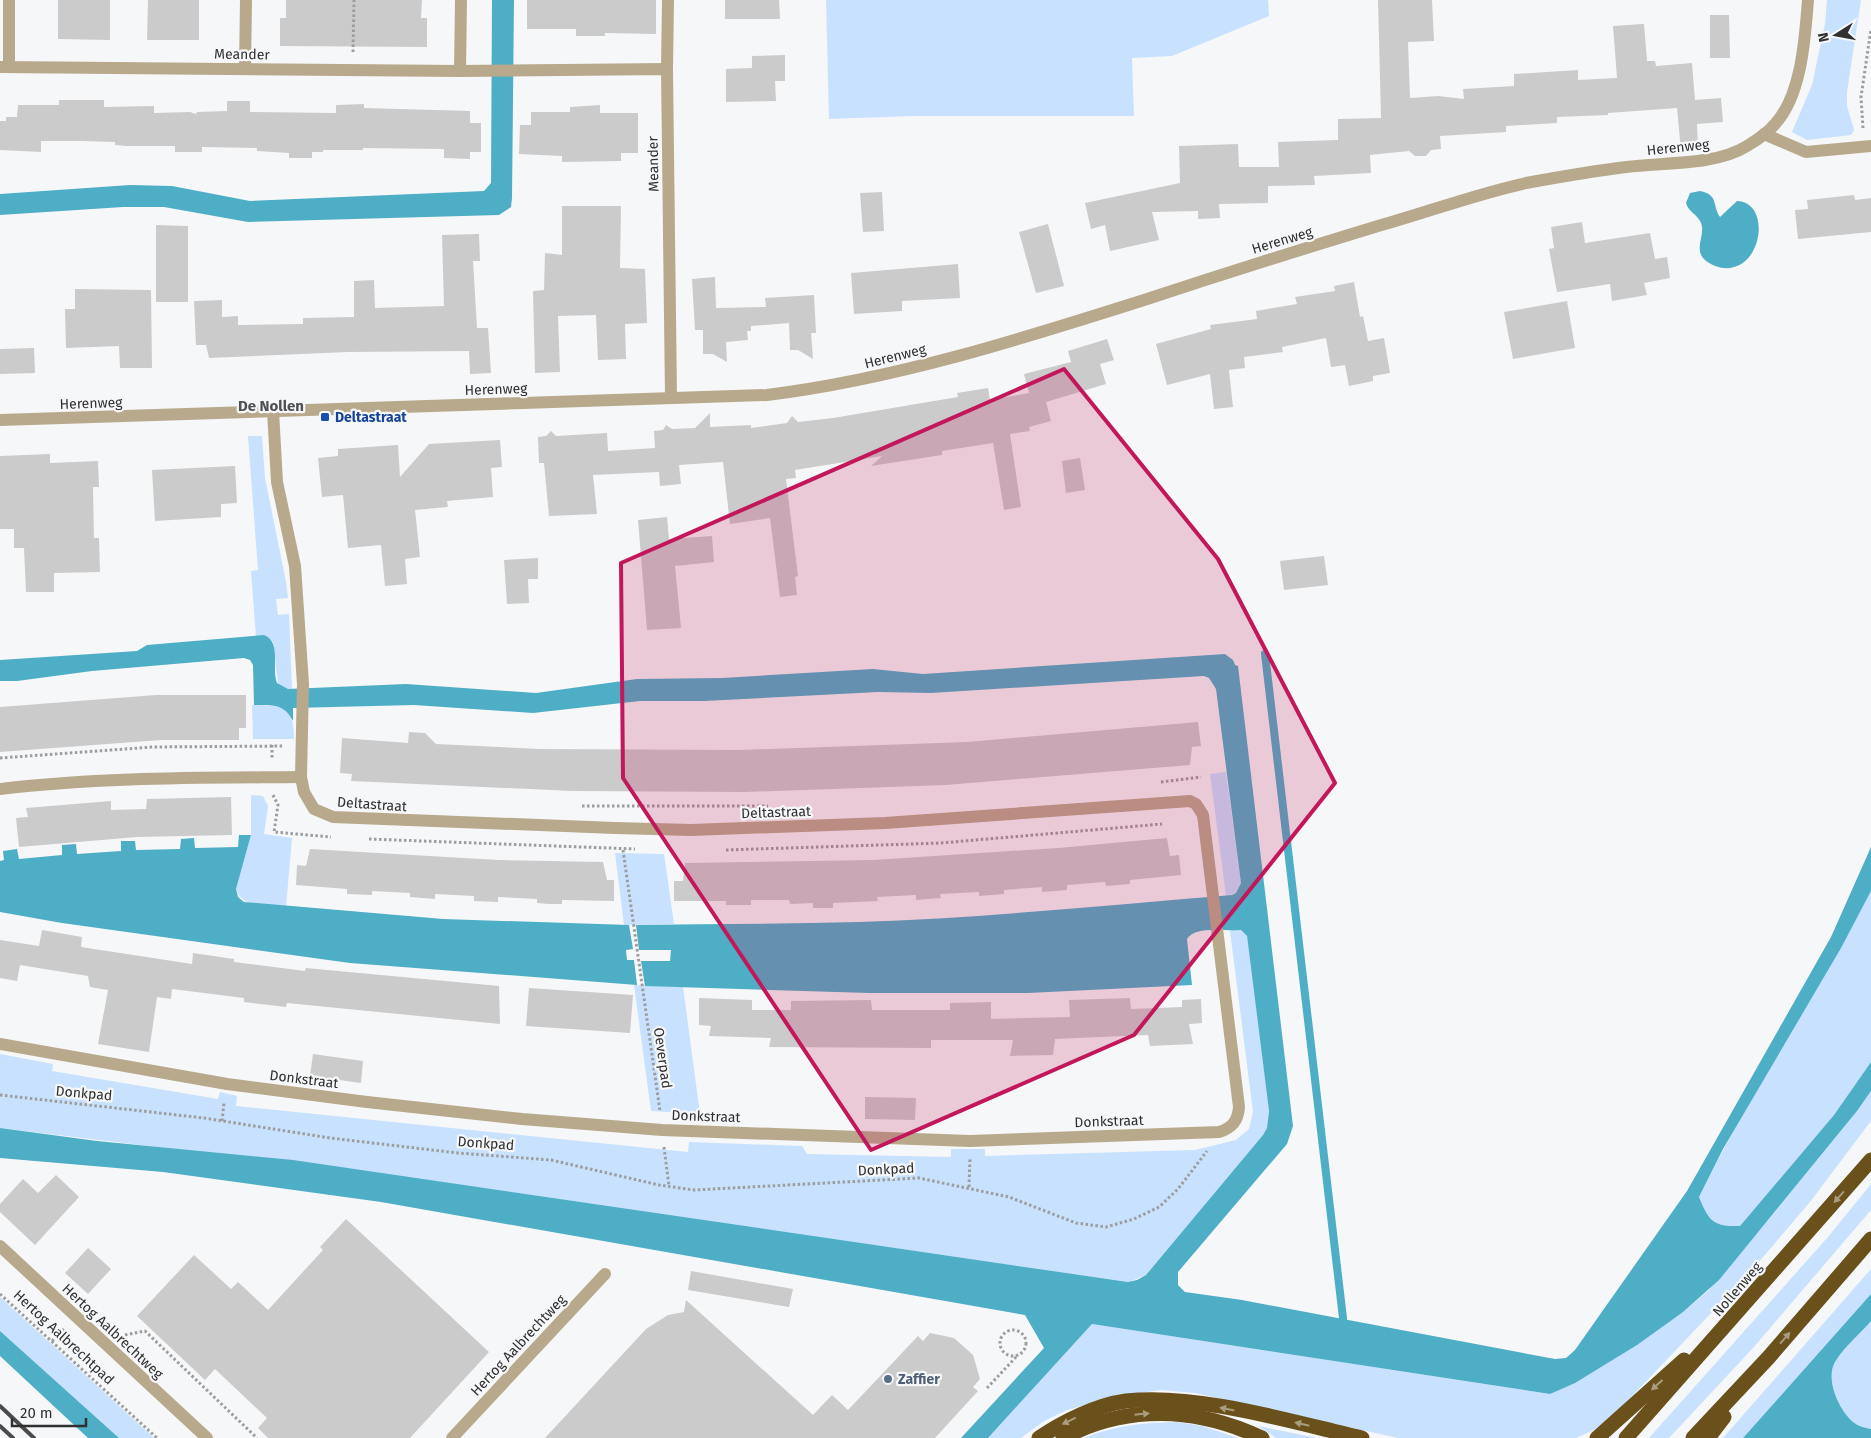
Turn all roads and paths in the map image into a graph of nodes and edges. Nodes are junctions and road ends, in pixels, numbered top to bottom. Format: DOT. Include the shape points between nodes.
graph roads {
  1 [pos="9,0"];
  2 [pos="246,0"];
  3 [pos="354,0"];
  4 [pos="460,0"];
  5 [pos="668,0"];
  6 [pos="1808,0"];
  7 [pos="1871,29"];
  8 [pos="4,67"];
  9 [pos="245,69"];
  10 [pos="667,69"];
  11 [pos="353,70"];
  12 [pos="460,71"];
  13 [pos="1764,134"];
  14 [pos="1868,146"];
  15 [pos="671,398"];
  16 [pos="273,411"];
  17 [pos="0,420"];
  18 [pos="302,746"];
  19 [pos="0,758"];
  20 [pos="301,777"];
  21 [pos="1201,777"];
  22 [pos="1157,783"];
  23 [pos="0,789"];
  24 [pos="575,806"];
  25 [pos="777,806"];
  26 [pos="623,850"];
  27 [pos="0,1044"];
  28 [pos="0,1095"];
  29 [pos="662,1130"];
  30 [pos="1219,1132"];
  31 [pos="970,1142"];
  32 [pos="1871,1160"];
  33 [pos="669,1186"];
  34 [pos="969,1187"];
  35 [pos="1871,1239"];
  36 [pos="0,1246"];
  37 [pos="605,1274"];
  38 [pos="0,1294"];
  39 [pos="1745,1305"];
  40 [pos="120,1332"];
  41 [pos="1018,1354"];
  42 [pos="1769,1357"];
  43 [pos="987,1388"];
  44 [pos="157,1438"];
  45 [pos="207,1438"];
  46 [pos="257,1438"];
  47 [pos="452,1438"];
  48 [pos="1040,1438"];
  49 [pos="1063,1438"];
  50 [pos="1262,1438"];
  51 [pos="1362,1438"];
  52 [pos="1597,1438"];
  53 [pos="1626,1438"];
  54 [pos="1693,1438"];
  55 [pos="1708,1438"];
  1 -- 8 [label="street"];
  2 -- 9 [label="street"];
  3 -- 11 [label="path"];
  4 -- 12 [label="street"];
  5 -- 10 [label="street, Meander"];
  6 -- 13 [label="street, Herenweg" via="1804,41 1793,90 1783,114"];
  7 -- 14 [label="path" via="1861,97"];
  8 -- 9 [label="street, Meander"];
  9 -- 11 [label="street, Meander"];
  10 -- 12 [label="street, Meander"];
  10 -- 15 [label="street, Meander"];
  11 -- 12 [label="street, Meander"];
  13 -- 14 [label="street" via="1806,152"];
  13 -- 15 [label="street, Herenweg" via="1745,148 1721,157 1624,167 1480,195 957,357 851,383 768,395"];
  15 -- 16 [label="street, Herenweg"];
  16 -- 17 [label="street, Herenweg"];
  16 -- 18 [label="street, Deltastraat" via="277,482 295,566 303,684"];
  18 -- 19 [label="path" via="153,747"];
  18 -- 20 [label="street, Deltastraat"];
  20 -- 23 [label="street" via="150,777"];
  20 -- 30 [label="street, Deltastraat" via="304,792 314,808 333,817 691,830 885,823 1190,801 1203,815 1239,1107 1232,1126"];
  21 -- 22 [label="path"];
  24 -- 25 [label="path, Deltastraat"];
  26 -- 29 [label="path, Oeverpad"];
  27 -- 29 [label="street, Donkstraat" via="227,1084 522,1119"];
  28 -- 33 [label="path, Donkpad" via="184,1116 330,1138 551,1160"];
  29 -- 31 [label="street, Donkstraat"];
  29 -- 33 [label="path, Oeverpad"];
  30 -- 31 [label="street, Donkstraat"];
  30 -- 34 [label="path, Donkpad" via="1200,1162 1159,1207 1106,1227 1076,1222 1010,1197"];
  31 -- 34 [label="path"];
  32 -- 39 [label="highway, Nollenweg, one-way"];
  33 -- 34 [label="path, Donkpad" via="694,1190 919,1178"];
  42 -- 35 [label="highway, one-way"];
  36 -- 45 [label="street, Hertog Aalbrechtweg"];
  37 -- 47 [label="street, Hertog Aalbrechtweg"];
  38 -- 44 [label="path, Hertog Aalbrechtpad"];
  39 -- 52 [label="highway, one-way"];
  39 -- 53 [label="highway, Nollenweg"];
  40 -- 46 [label="path" via="128,1336 144,1331"];
  41 -- 41 [label="path" via="1011,1356 1002,1349 1001,1337 1008,1332 1016,1331 1023,1336 1026,1344"];
  41 -- 43 [label="path"];
  42 -- 54 [label="highway"];
  42 -- 55 [label="highway"];
  51 -- 48 [label="highway, one-way" via="1275,1418 1168,1400 1125,1402 1100,1409 1072,1419"];
  49 -- 50 [label="highway, one-way" via="1096,1423 1143,1413 1204,1417"];
}
